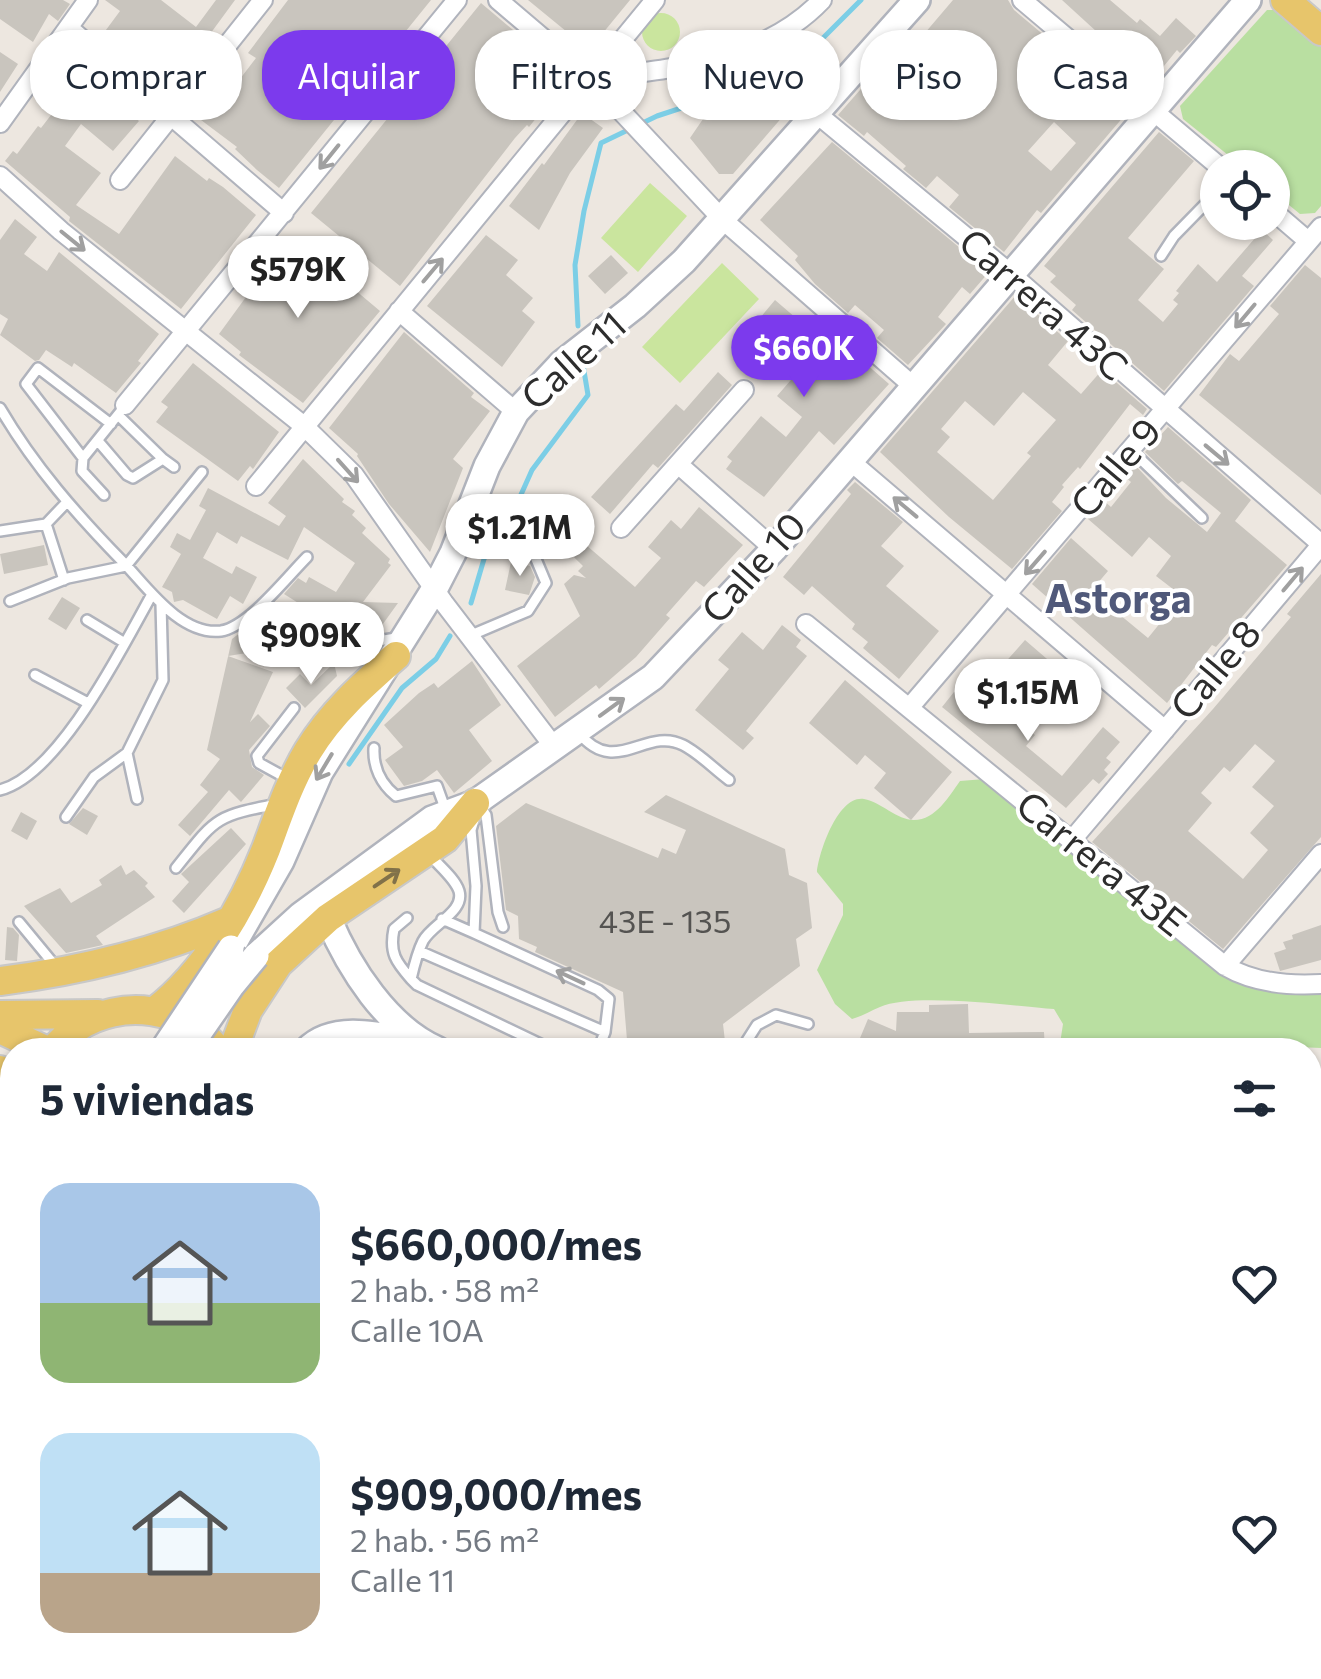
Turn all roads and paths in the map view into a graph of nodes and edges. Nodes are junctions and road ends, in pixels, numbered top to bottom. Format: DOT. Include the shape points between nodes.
graph roads {
  1 [pos="88,0"];
  2 [pos="263,0"];
  3 [pos="457,0"];
  4 [pos="498,0"];
  5 [pos="656,0"];
  6 [pos="822,0"];
  7 [pos="917,0"];
  8 [pos="1022,0"];
  9 [pos="1248,0"];
  10 [pos="1284,0"];
  11 [pos="70,28"];
  12 [pos="72,30"];
  13 [pos="239,30"];
  14 [pos="533,30"];
  15 [pos="631,30"];
  16 [pos="787,30"];
  17 [pos="1058,30"];
  18 [pos="1321,31"];
  19 [pos="840,88"];
  20 [pos="1164,98"];
  21 [pos="1164,119"];
  22 [pos="168,120"];
  23 [pos="178,120"];
  24 [pos="557,120"];
  25 [pos="630,120"];
  26 [pos="812,120"];
  27 [pos="824,120"];
  28 [pos="1145,120"];
  29 [pos="0,124"];
  30 [pos="1201,150"];
  31 [pos="0,176"];
  32 [pos="120,180"];
  33 [pos="1200,209"];
  34 [pos="284,213"];
  35 [pos="724,220"];
  36 [pos="1290,220"];
  37 [pos="1315,234"];
  38 [pos="1161,256"];
  39 [pos="1012,275"];
  40 [pos="399,311"];
  41 [pos="187,333"];
  42 [pos="914,386"];
  43 [pos="744,390"];
  44 [pos="0,408"];
  45 [pos="122,410"];
  46 [pos="1165,411"];
  47 [pos="516,412"];
  48 [pos="111,424"];
  49 [pos="304,426"];
  50 [pos="98,440"];
  51 [pos="1131,450"];
  52 [pos="83,458"];
  53 [pos="164,459"];
  54 [pos="849,460"];
  55 [pos="678,464"];
  56 [pos="174,466"];
  57 [pos="202,472"];
  58 [pos="256,486"];
  59 [pos="104,496"];
  60 [pos="66,503"];
  61 [pos="1202,518"];
  62 [pos="46,524"];
  63 [pos="621,528"];
  64 [pos="0,531"];
  65 [pos="519,536"];
  66 [pos="1321,544"];
  67 [pos="774,549"];
  68 [pos="306,557"];
  69 [pos="126,566"];
  70 [pos="64,580"];
  71 [pos="434,590"];
  72 [pos="1008,595"];
  73 [pos="150,596"];
  74 [pos="10,601"];
  75 [pos="161,604"];
  76 [pos="87,620"];
  77 [pos="806,624"];
  78 [pos="470,636"];
  79 [pos="125,643"];
  80 [pos="402,646"];
  81 [pos="270,659"];
  82 [pos="35,675"];
  83 [pos="88,703"];
  84 [pos="294,708"];
  85 [pos="909,708"];
  86 [pos="1165,730"];
  87 [pos="578,732"];
  88 [pos="374,748"];
  89 [pos="555,748"];
  90 [pos="126,752"];
  91 [pos="728,780"];
  92 [pos="0,790"];
  93 [pos="286,792"];
  94 [pos="138,799"];
  95 [pos="483,800"];
  96 [pos="447,814"];
  97 [pos="66,817"];
  98 [pos="1072,840"];
  99 [pos="427,851"];
  100 [pos="1318,860"];
  101 [pos="176,868"];
  102 [pos="328,918"];
  103 [pos="407,918"];
  104 [pos="442,919"];
  105 [pos="19,922"];
  106 [pos="503,927"];
  107 [pos="474,933"];
  108 [pos="222,941"];
  109 [pos="419,951"];
  110 [pos="1225,966"];
  111 [pos="62,974"];
  112 [pos="411,979"];
  113 [pos="0,982"];
  114 [pos="1321,984"];
  115 [pos="258,993"];
  116 [pos="155,1011"];
  117 [pos="105,1014"];
  118 [pos="0,1015"];
  119 [pos="808,1024"];
  120 [pos="605,1032"];
  121 [pos="65,1038"];
  122 [pos="169,1038"];
  123 [pos="196,1038"];
  124 [pos="207,1038"];
  125 [pos="237,1038"];
  126 [pos="328,1038"];
  127 [pos="378,1038"];
  128 [pos="420,1038"];
  129 [pos="528,1038"];
  130 [pos="603,1038"];
  131 [pos="749,1038"];
  1 -- 11 [label="street"];
  2 -- 13 [label="street"];
  3 -- 34 [label="street, one-way"];
  4 -- 14 [label="street"];
  5 -- 15 [label="street"];
  6 -- 16 [label="street"];
  7 -- 19 [label="main road, Calle 11"];
  8 -- 17 [label="street"];
  9 -- 20 [label="main road, Calle 10"];
  10 -- 18 [label="main road"];
  11 -- 12 [label="street"];
  11 -- 29 [label="street"];
  21 -- 30 [label="street"];
  22 -- 32 [label="street"];
  23 -- 34 [label="street"];
  40 -- 24 [label="street, one-way"];
  25 -- 35 [label="street"];
  26 -- 35 [label="main road, Calle 11"];
  27 -- 39 [label="street, Carrera 43C"];
  28 -- 39 [label="main road, Calle 10"];
  31 -- 41 [label="street, one-way"];
  33 -- 38 [label="lane"];
  34 -- 41 [label="street"];
  35 -- 42 [label="street"];
  35 -- 47 [label="main road, Calle 11" via="660,286 562,363"];
  36 -- 37 [label="street"];
  37 -- 46 [label="street, Calle 9, one-way"];
  39 -- 42 [label="main road, Calle 10"];
  39 -- 46 [label="street, Carrera 43C"];
  40 -- 47 [label="street"];
  40 -- 49 [label="street"];
  41 -- 45 [label="street"];
  41 -- 49 [label="street"];
  42 -- 54 [label="main road, Calle 10"];
  43 -- 55 [label="street"];
  44 -- 60 [label="lane"];
  45 -- 48 [label="lane"];
  45 -- 53 [label="lane"];
  46 -- 51 [label="street, Calle 9"];
  46 -- 66 [label="street, Carrera 43C, one-way"];
  47 -- 71 [label="main road, Calle 11"];
  48 -- 50 [label="lane"];
  48 -- 52 [label="lane" via="38,368 26,384"];
  49 -- 58 [label="street"];
  49 -- 71 [label="street, one-way" via="354,476"];
  50 -- 52 [label="lane"];
  50 -- 53 [label="lane" via="134,478"];
  51 -- 61 [label="lane"];
  51 -- 72 [label="street, Calle 9, one-way"];
  52 -- 59 [label="lane" via="82,472"];
  53 -- 56 [label="lane"];
  54 -- 67 [label="main road, Calle 10"];
  72 -- 54 [label="street, one-way"];
  55 -- 63 [label="street"];
  55 -- 67 [label="street"];
  57 -- 69 [label="lane"];
  60 -- 62 [label="lane"];
  60 -- 69 [label="lane"];
  62 -- 64 [label="lane"];
  62 -- 70 [label="lane"];
  65 -- 78 [label="lane" via="546,583 528,611"];
  86 -- 66 [label="street, Calle 8, one-way"];
  87 -- 67 [label="main road, Calle 10, one-way" via="653,677"];
  68 -- 75 [label="lane" via="238,625 200,628"];
  69 -- 70 [label="lane"];
  69 -- 73 [label="lane"];
  70 -- 74 [label="lane"];
  71 -- 78 [label="street"];
  71 -- 80 [label="main road, Calle 11"];
  72 -- 85 [label="street, Calle 9"];
  72 -- 86 [label="street"];
  73 -- 75 [label="lane"];
  73 -- 79 [label="lane"];
  75 -- 90 [label="lane" via="162,680"];
  76 -- 79 [label="lane"];
  77 -- 85 [label="street, Carrera 43E"];
  78 -- 89 [label="street"];
  79 -- 83 [label="lane"];
  80 -- 81 [label="lane"];
  80 -- 93 [label="main road" via="345,702"];
  80 -- 108 [label="main road, Calle 11, one-way" via="320,772 281,861"];
  82 -- 83 [label="lane"];
  83 -- 92 [label="lane" via="29,774"];
  84 -- 93 [label="lane" via="257,756"];
  85 -- 98 [label="street, Carrera 43E"];
  86 -- 98 [label="street, Calle 8"];
  87 -- 89 [label="main road, Calle 10"];
  87 -- 91 [label="lane" via="598,751 681,743"];
  88 -- 96 [label="lane" via="387,789 396,796 437,786"];
  89 -- 95 [label="main road, Calle 10"];
  90 -- 94 [label="lane"];
  90 -- 97 [label="lane" via="94,777"];
  93 -- 101 [label="lane" via="223,816"];
  93 -- 108 [label="main road"];
  95 -- 96 [label="main road, Calle 10"];
  95 -- 99 [label="main road"];
  95 -- 106 [label="lane"];
  95 -- 107 [label="lane" via="471,830"];
  96 -- 123 [label="main road, Calle 10, bridge" via="346,880 274,938"];
  98 -- 110 [label="street, Carrera 43E"];
  102 -- 99 [label="main road, one-way"];
  99 -- 104 [label="lane" via="458,889 454,912"];
  100 -- 110 [label="street"];
  102 -- 115 [label="main road" via="278,964"];
  102 -- 128 [label="main road" via="356,972"];
  103 -- 112 [label="lane" via="394,929 391,944 393,959"];
  104 -- 107 [label="lane"];
  104 -- 109 [label="lane"];
  105 -- 111 [label="lane"];
  120 -- 107 [label="lane, one-way" via="608,998 598,990"];
  108 -- 111 [label="main road"];
  108 -- 115 [label="main road" via="214,971 226,984"];
  108 -- 116 [label="main road"];
  108 -- 122 [label="main road, bridge"];
  109 -- 112 [label="lane"];
  109 -- 120 [label="lane"];
  110 -- 114 [label="street, Carrera 43E" via="1272,982"];
  111 -- 113 [label="main road"];
  112 -- 129 [label="lane"];
  115 -- 125 [label="main road"];
  116 -- 117 [label="main road"];
  116 -- 124 [label="main road"];
  117 -- 118 [label="main road"];
  117 -- 121 [label="main road"];
  119 -- 131 [label="lane" via="776,1015"];
  120 -- 130 [label="lane"];
  126 -- 127 [label="main road"];
}
